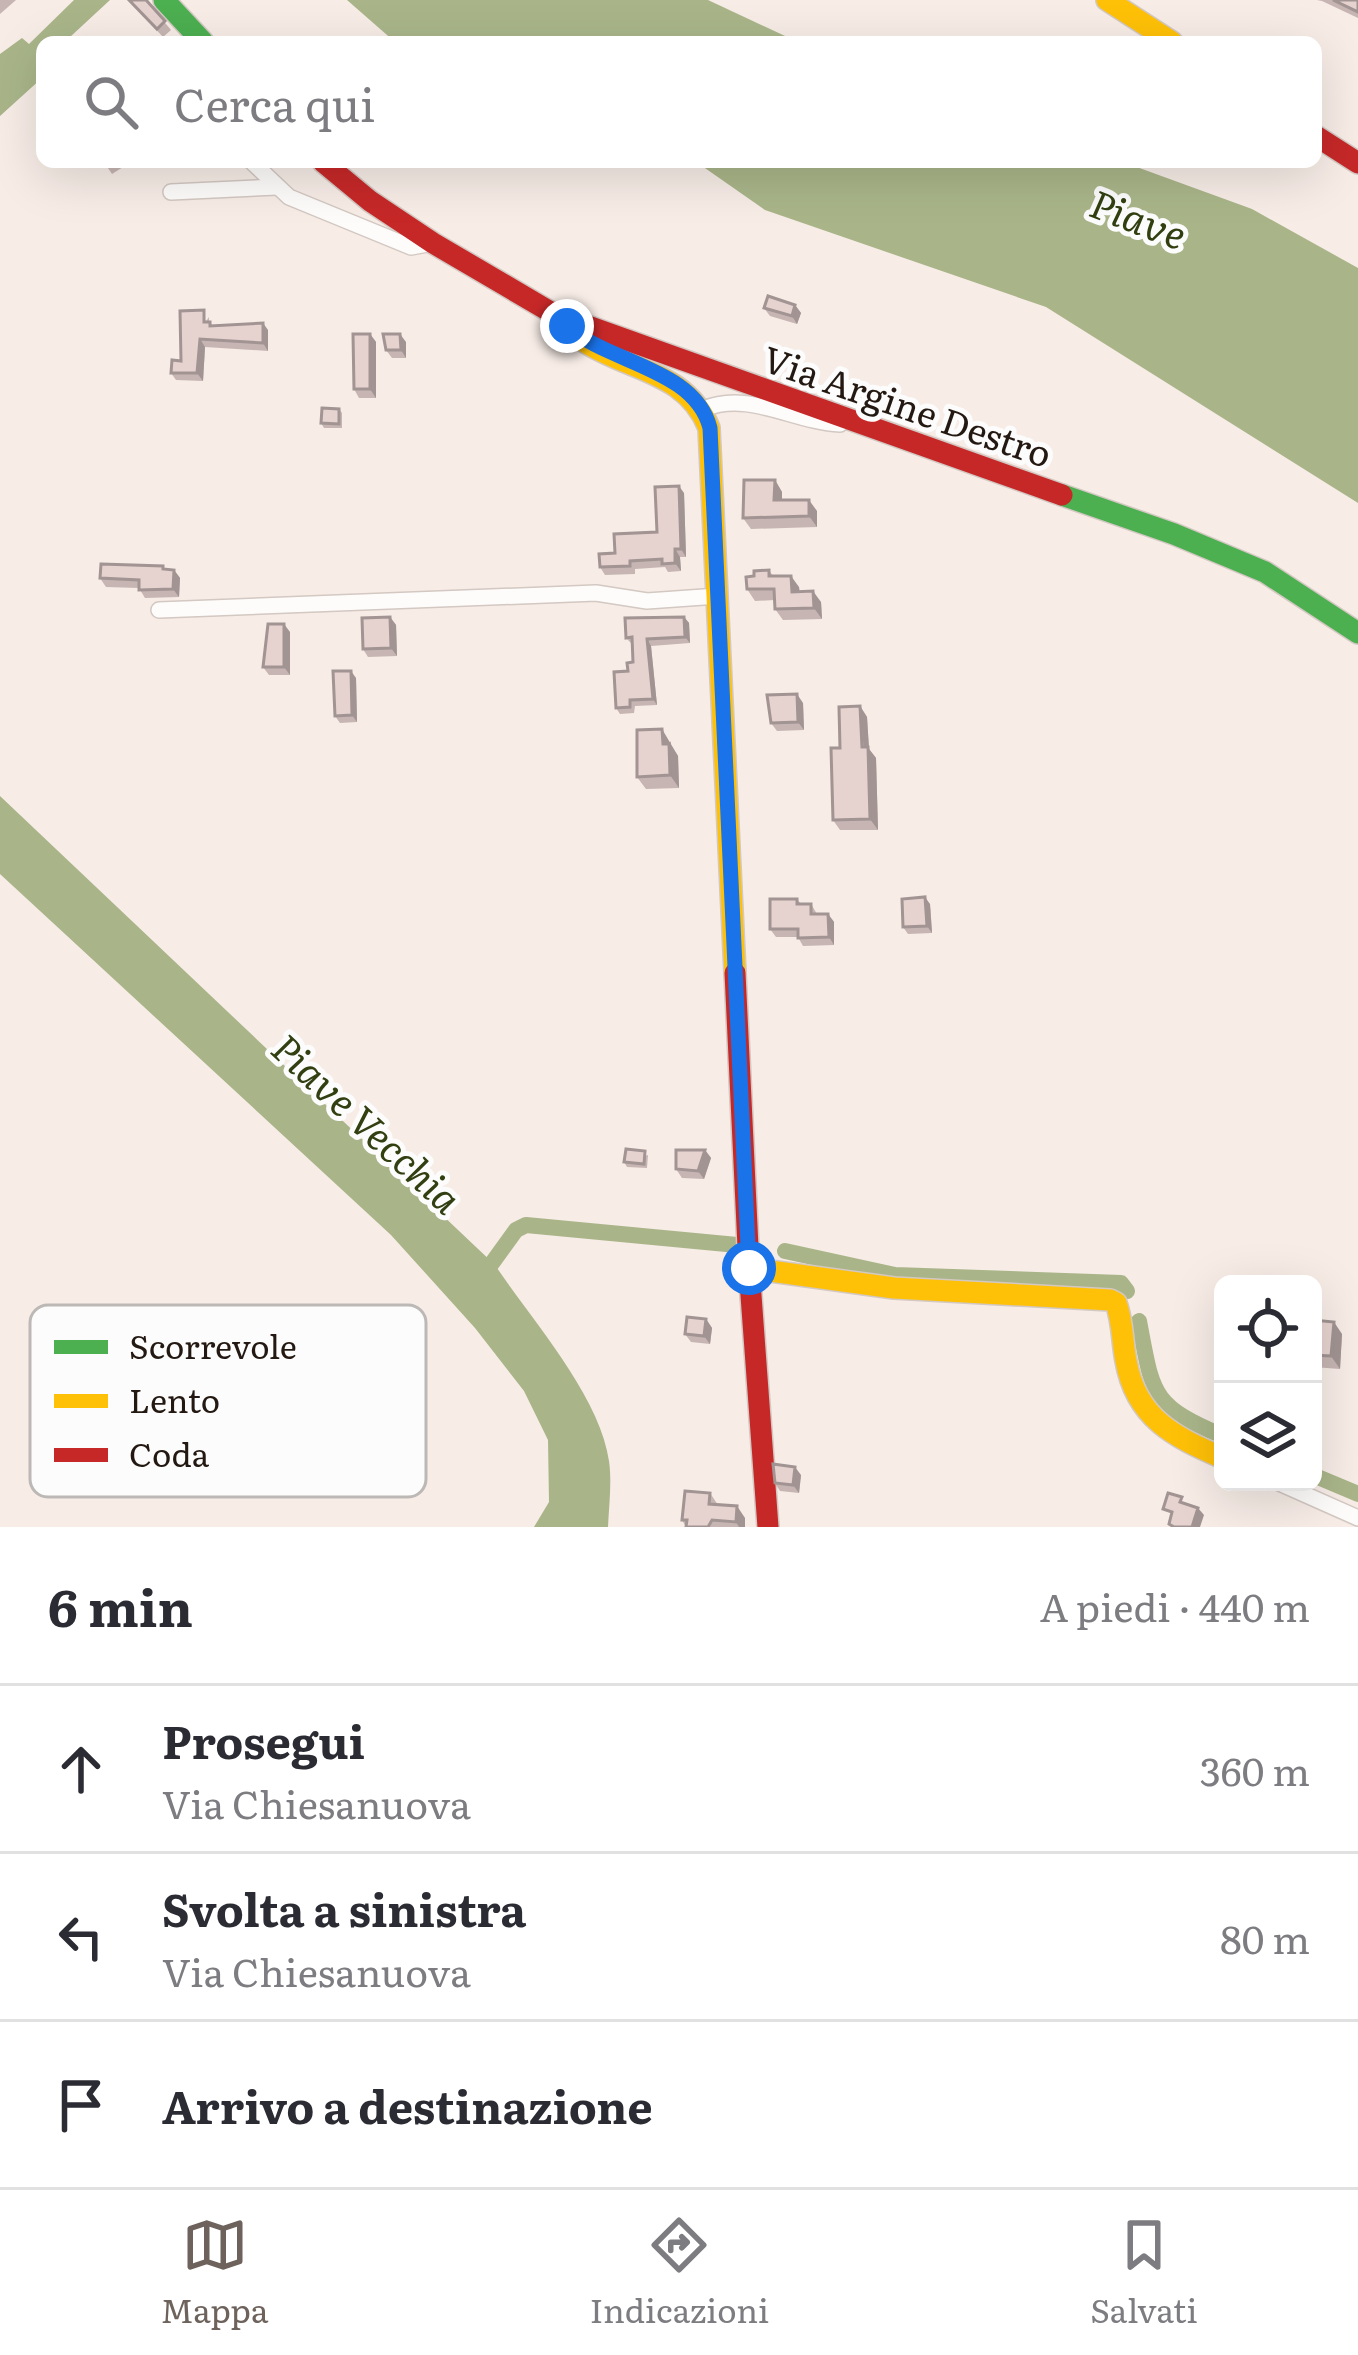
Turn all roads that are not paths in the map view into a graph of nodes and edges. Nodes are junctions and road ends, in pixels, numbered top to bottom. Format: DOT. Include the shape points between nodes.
graph roads {
  1 [pos="164,0"];
  2 [pos="1107,0"];
  3 [pos="193,36"];
  4 [pos="1163,36"];
  5 [pos="1322,140"];
  6 [pos="1358,163"];
  7 [pos="258,168"];
  8 [pos="330,168"];
  9 [pos="277,187"];
  10 [pos="171,192"];
  11 [pos="434,243"];
  12 [pos="554,314"];
  13 [pos="704,409"];
  14 [pos="858,425"];
  15 [pos="718,596"];
  16 [pos="159,610"];
  17 [pos="1358,633"];
  18 [pos="749,1268"];
  19 [pos="1214,1454"];
  20 [pos="1297,1491"];
  21 [pos="1358,1518"];
  22 [pos="768,1527"];
  1 -- 3 [label="street"];
  2 -- 4 [label="street"];
  5 -- 6 [label="street"];
  7 -- 9 [label="street, Via Argine Destro"];
  8 -- 11 [label="street, Via Argine Destro"];
  9 -- 10 [label="street, Via Argine Destro"];
  9 -- 11 [label="street, Via Argine Destro" via="411,247"];
  11 -- 12 [label="street, Via Argine Destro"];
  12 -- 13 [label="street" via="581,340 686,391"];
  12 -- 14 [label="street, Via Argine Destro"];
  13 -- 14 [label="street" via="738,400 814,423"];
  13 -- 15 [label="street"];
  14 -- 17 [label="street, Via Argine Destro" via="1174,534 1265,572"];
  15 -- 16 [label="street" via="646,602 596,593"];
  15 -- 18 [label="street"];
  18 -- 19 [label="street" via="894,1288 1110,1300 1123,1319 1140,1406 1155,1426"];
  18 -- 22 [label="street"];
  20 -- 21 [label="street"];
}
